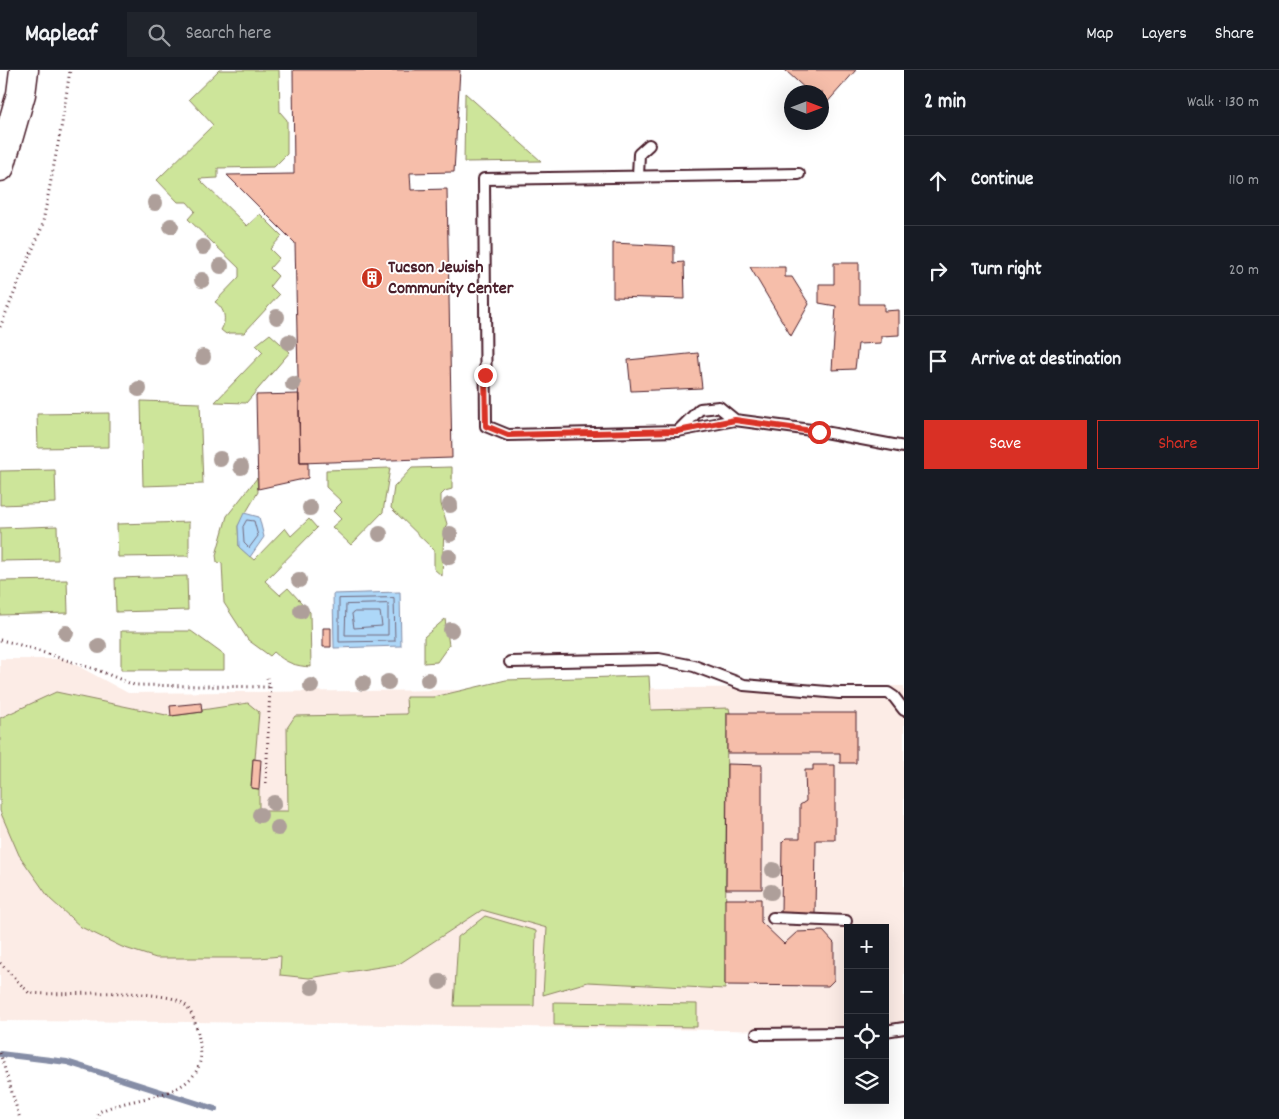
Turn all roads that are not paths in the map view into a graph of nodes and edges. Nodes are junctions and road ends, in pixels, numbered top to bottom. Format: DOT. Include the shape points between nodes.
graph roads {
  1 [pos="24,70"];
  2 [pos="649,145"];
  3 [pos="0,167"];
  4 [pos="799,174"];
  5 [pos="638,176"];
  6 [pos="735,420"];
  7 [pos="678,431"];
  8 [pos="904,446"];
  9 [pos="510,662"];
  10 [pos="904,710"];
  11 [pos="773,918"];
  12 [pos="846,921"];
  13 [pos="904,1028"];
  14 [pos="889,1030"];
  15 [pos="844,1033"];
  16 [pos="757,1034"];
  1 -- 3 [label="main road" via="21,94"];
  2 -- 5 [label="lane" via="639,154"];
  4 -- 5 [label="lane"];
  5 -- 7 [label="lane" via="484,179 486,426 508,435"];
  6 -- 7 [label="lane"];
  6 -- 7 [label="lane" via="719,407 700,409"];
  6 -- 8 [label="lane"];
  9 -- 10 [label="lane" via="659,659 694,666 744,685 839,693 888,693"];
  11 -- 12 [label="lane"];
  13 -- 14 [label="lane"];
  15 -- 16 [label="lane"];
}
